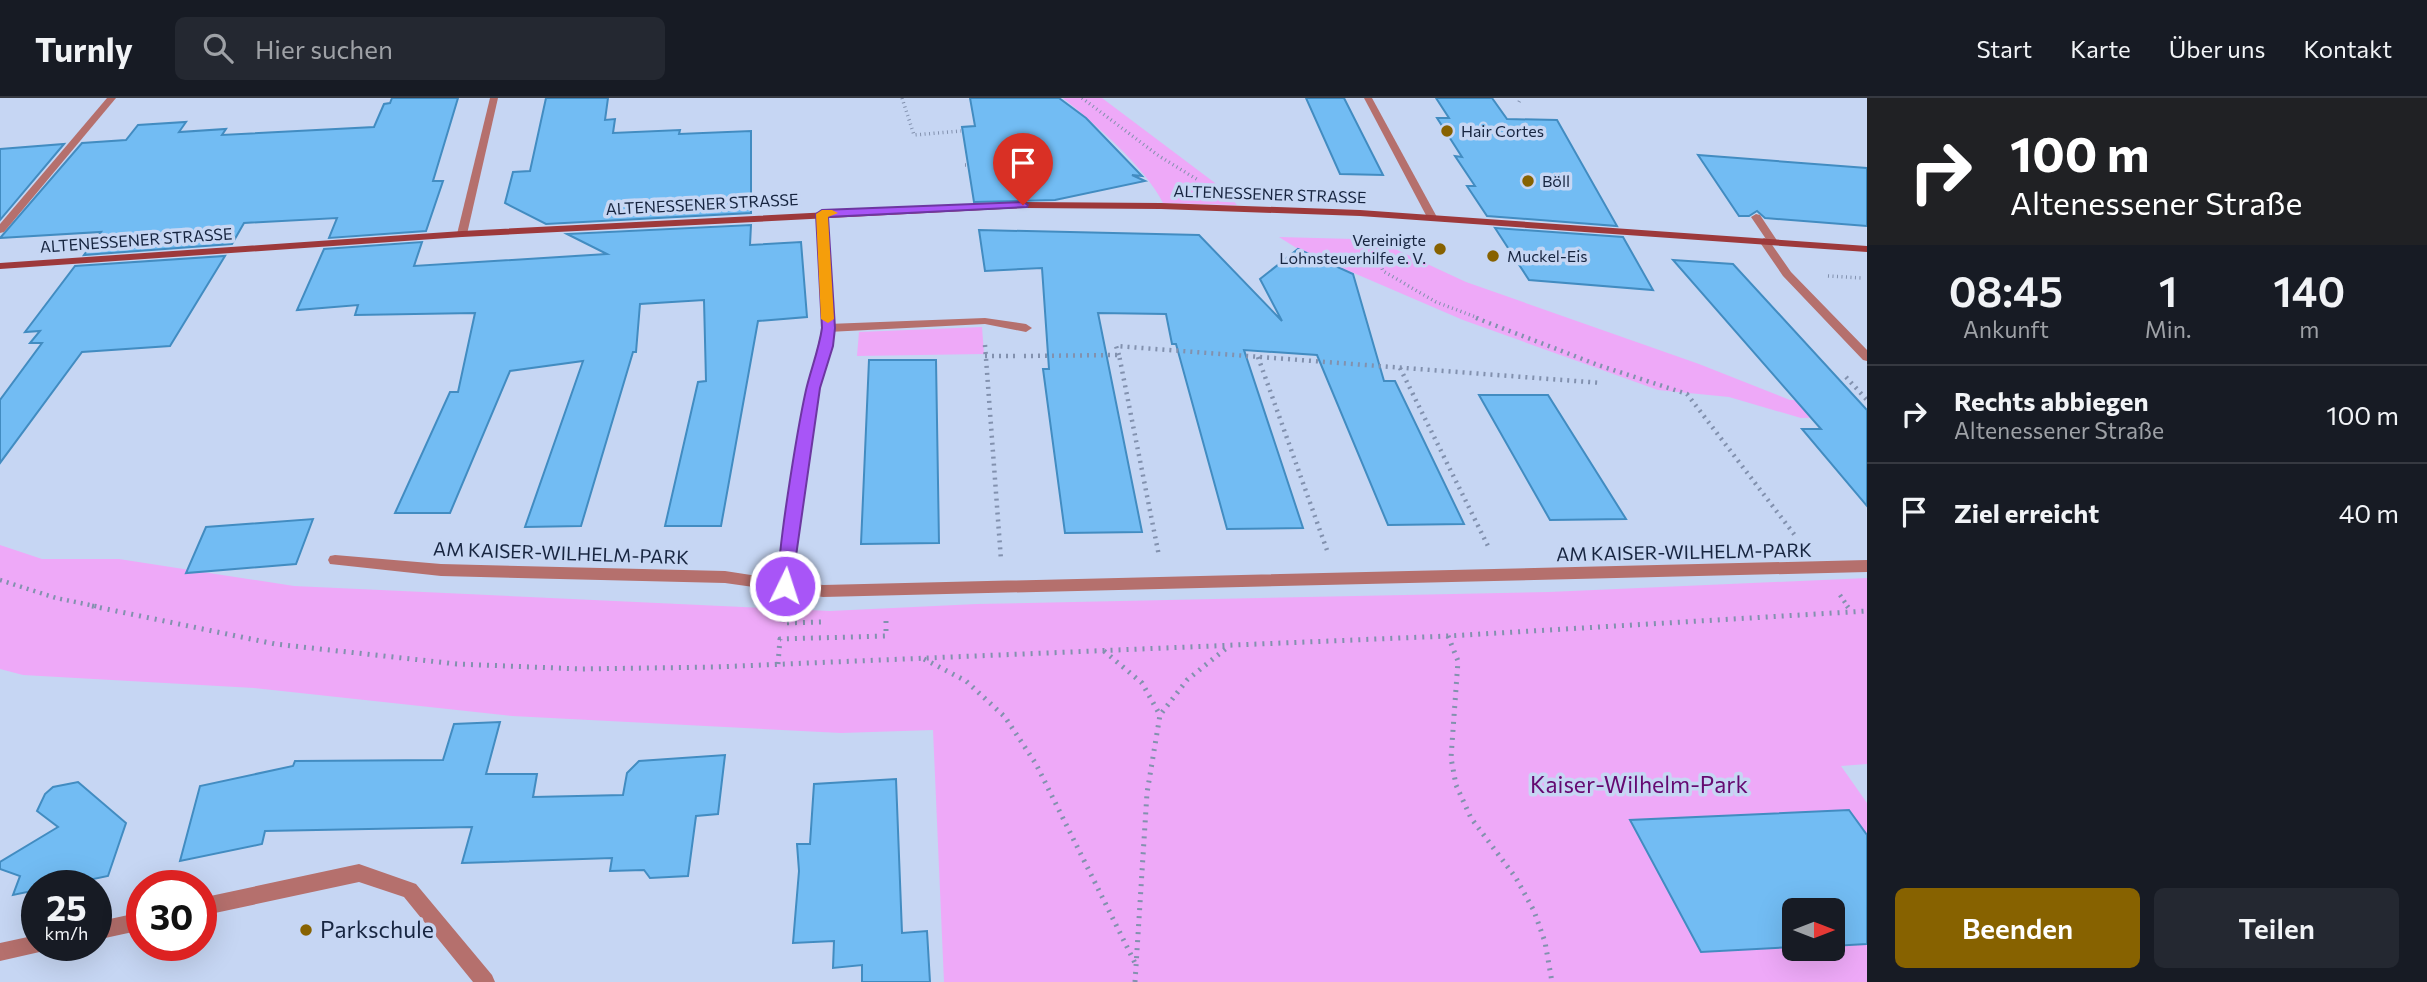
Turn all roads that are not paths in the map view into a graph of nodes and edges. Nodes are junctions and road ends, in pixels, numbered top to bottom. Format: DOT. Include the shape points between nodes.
graph roads {
  1 [pos="113,98"];
  2 [pos="494,98"];
  3 [pos="1368,98"];
  4 [pos="822,214"];
  5 [pos="1756,217"];
  6 [pos="1433,219"];
  7 [pos="0,230"];
  8 [pos="462,234"];
  9 [pos="1768,241"];
  10 [pos="1867,249"];
  11 [pos="0,266"];
  12 [pos="828,328"];
  13 [pos="1026,328"];
  14 [pos="1867,357"];
  15 [pos="335,560"];
  16 [pos="1867,566"];
  17 [pos="785,586"];
  18 [pos="217,904"];
  19 [pos="21,947"];
  20 [pos="0,952"];
  21 [pos="485,982"];
  1 -- 7 [label="street"];
  2 -- 8 [label="street"];
  3 -- 6 [label="street"];
  4 -- 6 [label="main road, ALTENESSENER STRASSE" via="1084,205"];
  4 -- 8 [label="main road, ALTENESSENER STRASSE"];
  4 -- 12 [label="street"];
  5 -- 9 [label="street"];
  6 -- 9 [label="main road, ALTENESSENER STRASSE"];
  8 -- 11 [label="main road, ALTENESSENER STRASSE"];
  9 -- 10 [label="main road, ALTENESSENER STRASSE"];
  9 -- 14 [label="street" via="1787,274"];
  12 -- 13 [label="street" via="985,321"];
  12 -- 17 [label="street" via="813,388"];
  15 -- 17 [label="street, AM KAISER-WILHELM-PARK" via="441,570 725,577"];
  16 -- 17 [label="street, AM KAISER-WILHELM-PARK" via="1003,589 823,592"];
  18 -- 21 [label="street" via="359,873 410,890"];
  19 -- 20 [label="street"];
}
